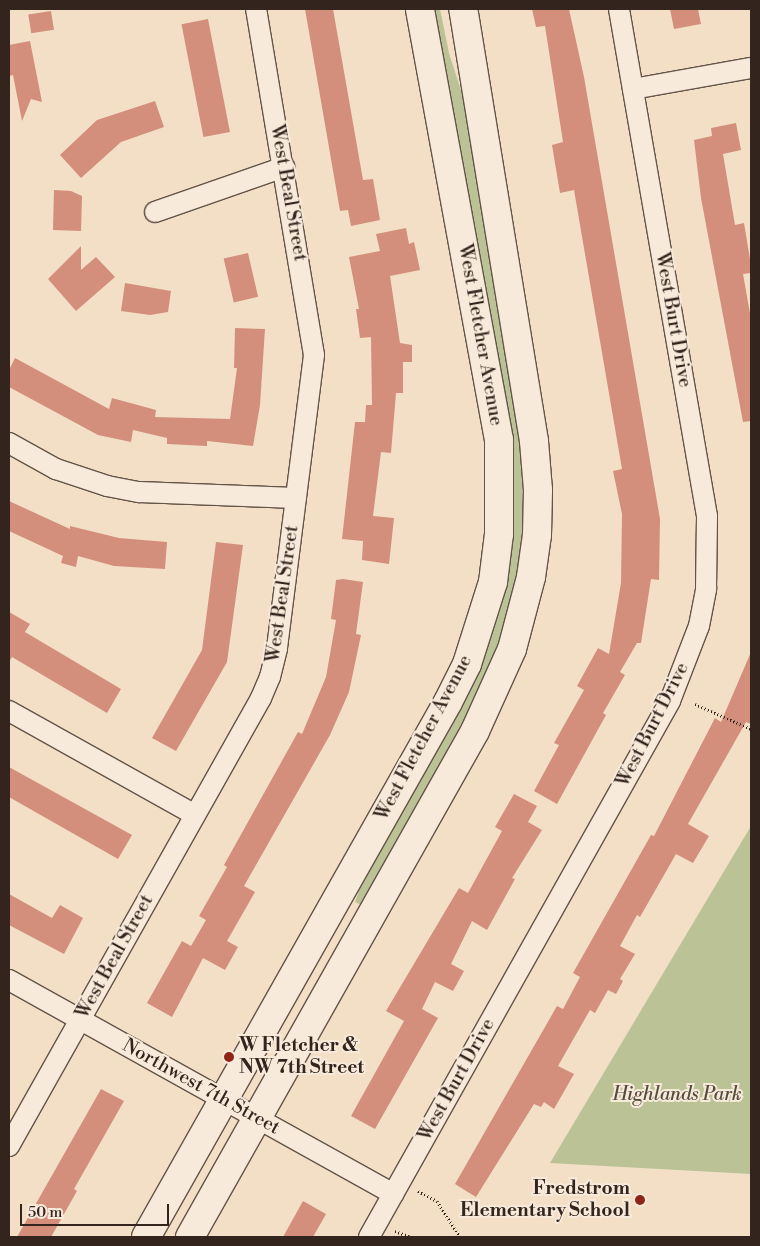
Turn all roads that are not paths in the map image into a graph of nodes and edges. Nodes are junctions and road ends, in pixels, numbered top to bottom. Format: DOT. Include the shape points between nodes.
graph roads {
  1 [pos="256,9"];
  2 [pos="420,9"];
  3 [pos="463,9"];
  4 [pos="619,9"];
  5 [pos="751,68"];
  6 [pos="633,89"];
  7 [pos="284,167"];
  8 [pos="155,212"];
  9 [pos="9,443"];
  10 [pos="296,498"];
  11 [pos="9,711"];
  12 [pos="195,815"];
  13 [pos="9,980"];
  14 [pos="80,1020"];
  15 [pos="223,1099"];
  16 [pos="257,1117"];
  17 [pos="9,1146"];
  18 [pos="398,1186"];
  19 [pos="146,1237"];
  20 [pos="190,1237"];
  21 [pos="369,1237"];
  1 -- 7 [label="street, West Beal Street"];
  2 -- 15 [label="main road, West Fletcher Avenue" via="499,440 499,534 493,582 467,664 448,702"];
  3 -- 16 [label="main road, West Fletcher Avenue" via="534,441 538,490 531,577 523,613 497,689"];
  4 -- 6 [label="street, West Burt Drive"];
  5 -- 6 [label="street"];
  6 -- 18 [label="street, West Burt Drive" via="707,516 708,560 699,626 670,700"];
  7 -- 8 [label="street"];
  7 -- 10 [label="street, West Beal Street" via="313,346"];
  9 -- 10 [label="street" via="56,469 107,486 139,492"];
  10 -- 12 [label="street, West Beal Street" via="277,648 270,677"];
  11 -- 12 [label="street"];
  12 -- 14 [label="street, West Beal Street"];
  13 -- 14 [label="street, Northwest 7th Street"];
  14 -- 15 [label="street, Northwest 7th Street"];
  14 -- 17 [label="street, West Beal Street"];
  15 -- 16 [label="street, Northwest 7th Street"];
  15 -- 19 [label="main road, West Fletcher Avenue"];
  16 -- 18 [label="street, Northwest 7th Street"];
  16 -- 20 [label="main road, West Fletcher Avenue"];
  18 -- 21 [label="street, West Burt Drive"];
}
